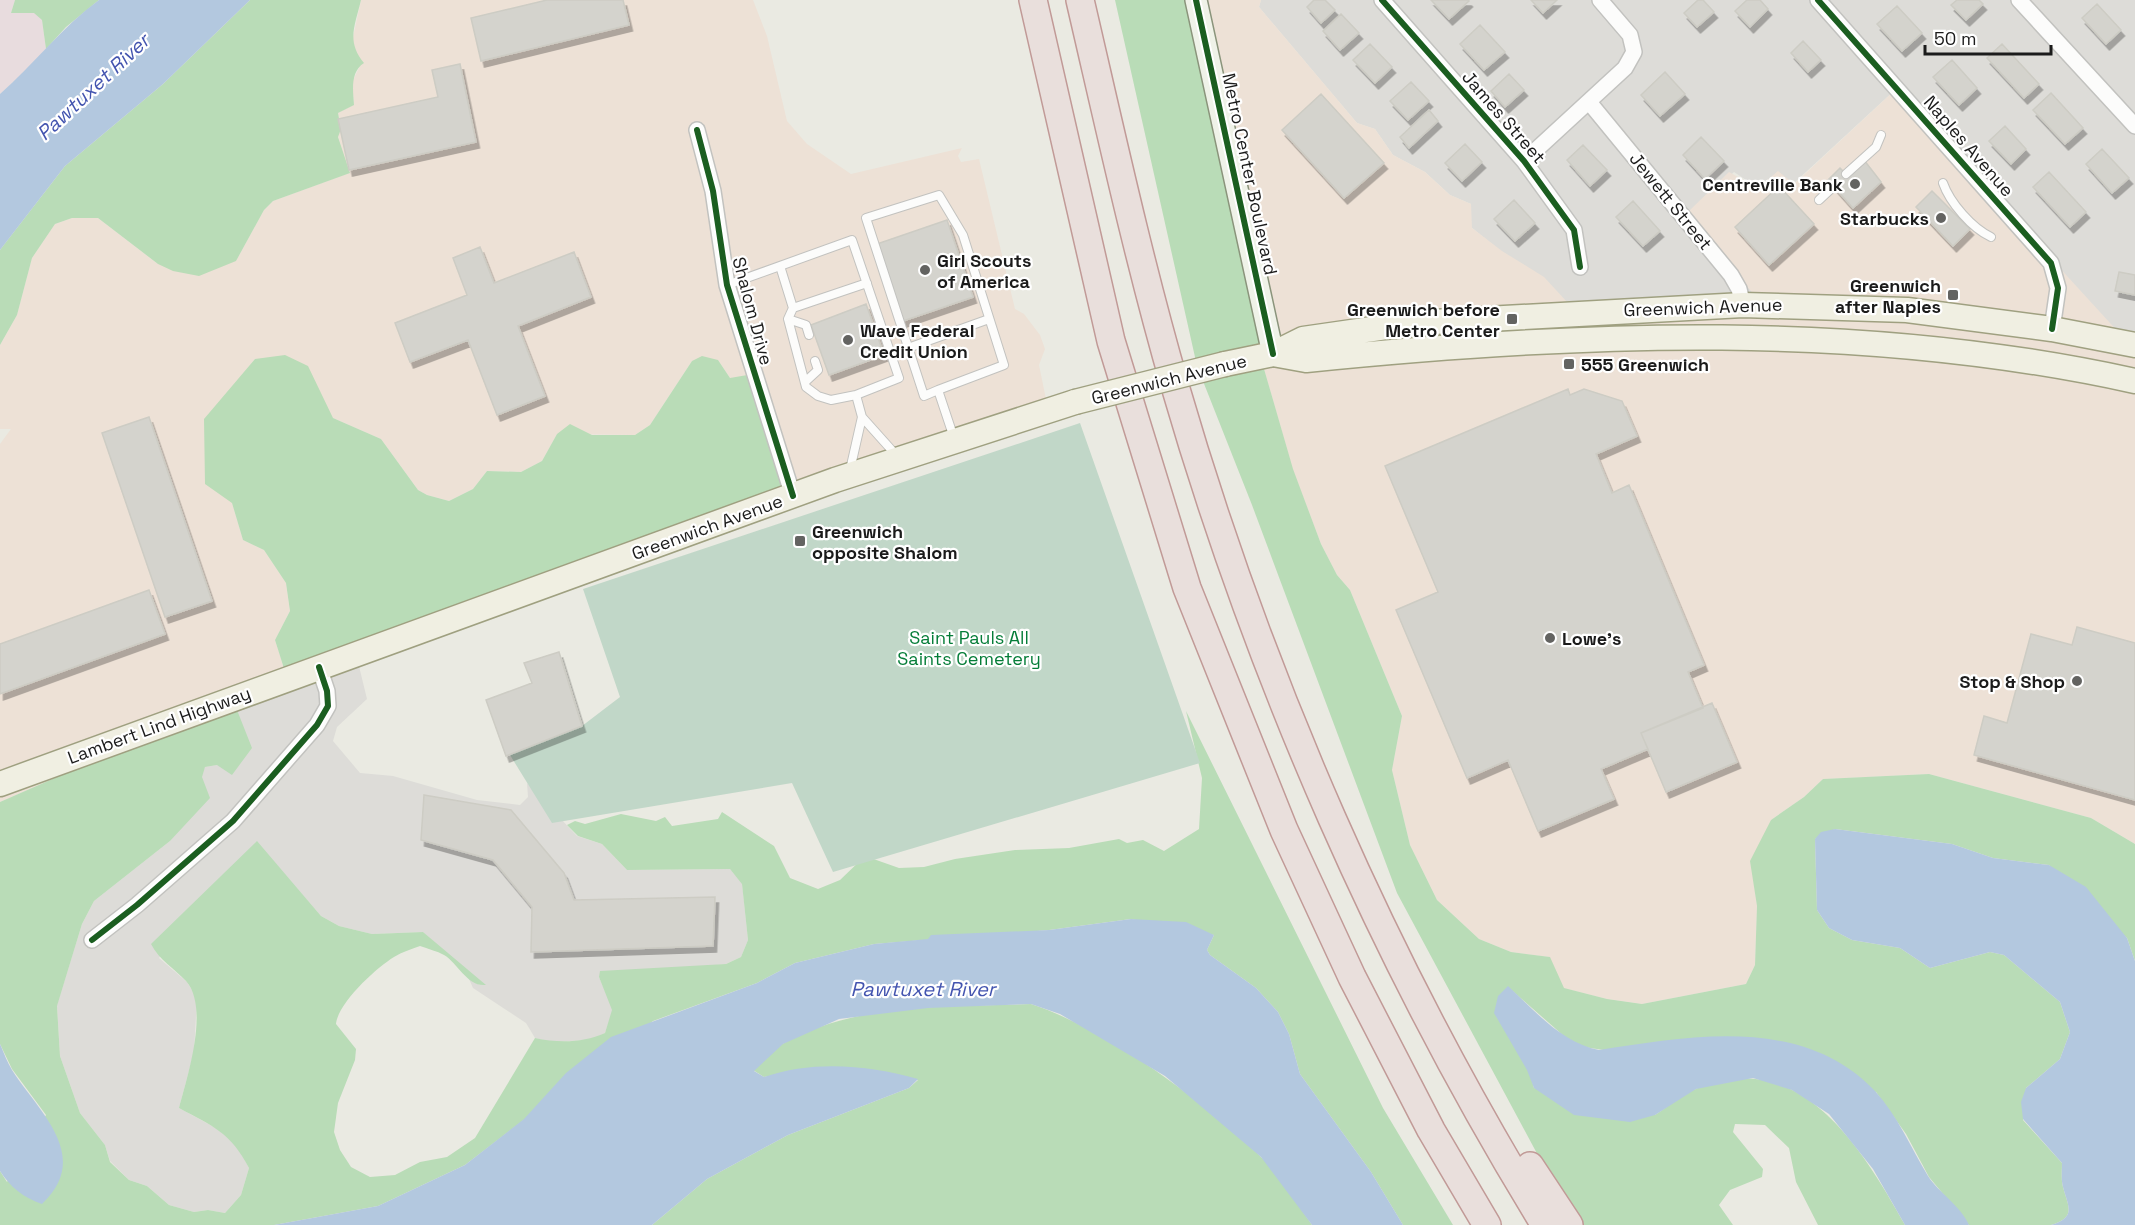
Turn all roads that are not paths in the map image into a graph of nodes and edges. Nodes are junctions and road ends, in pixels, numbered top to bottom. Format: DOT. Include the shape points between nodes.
graph roads {
  1 [pos="1033,0"];
  2 [pos="1080,0"];
  3 [pos="1196,0"];
  4 [pos="1382,0"];
  5 [pos="1600,0"];
  6 [pos="1818,0"];
  7 [pos="2019,0"];
  8 [pos="1589,102"];
  9 [pos="2135,126"];
  10 [pos="697,130"];
  11 [pos="1881,135"];
  12 [pos="1524,160"];
  13 [pos="1846,174"];
  14 [pos="1943,183"];
  15 [pos="1834,186"];
  16 [pos="1819,200"];
  17 [pos="1991,237"];
  18 [pos="780,266"];
  19 [pos="1580,267"];
  20 [pos="867,283"];
  21 [pos="727,285"];
  22 [pos="1743,305"];
  23 [pos="793,308"];
  24 [pos="788,319"];
  25 [pos="989,319"];
  26 [pos="2052,329"];
  27 [pos="809,335"];
  28 [pos="1743,338"];
  29 [pos="2135,345"];
  30 [pos="908,348"];
  31 [pos="1273,354"];
  32 [pos="815,361"];
  33 [pos="2040,362"];
  34 [pos="2135,381"];
  35 [pos="805,382"];
  36 [pos="938,390"];
  37 [pos="856,395"];
  38 [pos="862,417"];
  39 [pos="955,439"];
  40 [pos="899,458"];
  41 [pos="848,475"];
  42 [pos="793,496"];
  43 [pos="319,667"];
  44 [pos="0,784"];
  45 [pos="92,940"];
  46 [pos="1423,1007"];
  47 [pos="1431,1130"];
  48 [pos="1473,1225"];
  49 [pos="1487,1225"];
  50 [pos="1545,1225"];
  51 [pos="1569,1225"];
  1 -- 47 [label="highway" via="1111,341 1187,588 1284,830 1352,977"];
  2 -- 46 [label="highway" via="1156,317 1225,541 1319,786"];
  3 -- 31 [label="street, Metro Center Boulevard"];
  4 -- 12 [label="street, James Street"];
  5 -- 8 [label="street" via="1630,35 1634,52 1625,68"];
  6 -- 26 [label="street, Naples Avenue" via="2050,262 2058,288"];
  7 -- 9 [label="street"];
  8 -- 12 [label="street"];
  8 -- 22 [label="street, Jewett Street" via="1731,275"];
  10 -- 21 [label="street, Shalom Drive" via="713,191"];
  11 -- 13 [label="lane" via="1876,147"];
  12 -- 19 [label="street, James Street" via="1574,230"];
  14 -- 17 [label="lane" via="1980,232"];
  15 -- 16 [label="lane"];
  18 -- 20 [label="lane" via="852,240"];
  18 -- 21 [label="lane"];
  18 -- 23 [label="lane"];
  20 -- 23 [label="lane"];
  20 -- 37 [label="lane" via="899,378"];
  21 -- 42 [label="street, Shalom Drive"];
  22 -- 26 [label="main road, Greenwich Avenue" via="1907,310"];
  22 -- 28 [label="main road"];
  22 -- 31 [label="main road, Greenwich Avenue" via="1414,322 1303,339"];
  23 -- 24 [label="lane"];
  24 -- 27 [label="lane" via="806,325"];
  24 -- 35 [label="lane"];
  25 -- 30 [label="lane"];
  25 -- 30 [label="lane" via="963,235 939,195 866,218"];
  25 -- 36 [label="lane" via="1004,365"];
  26 -- 29 [label="main road, Greenwich Avenue"];
  26 -- 33 [label="main road"];
  28 -- 31 [label="main road, Greenwich Avenue" via="1568,340 1306,360"];
  28 -- 33 [label="main road, Greenwich Avenue" via="1913,347"];
  30 -- 36 [label="lane" via="924,396"];
  31 -- 39 [label="main road, Greenwich Avenue, bridge" via="1075,402"];
  32 -- 35 [label="lane" via="818,370"];
  33 -- 34 [label="main road, Greenwich Avenue"];
  35 -- 37 [label="lane" via="818,396 831,400"];
  36 -- 39 [label="lane"];
  37 -- 38 [label="lane"];
  38 -- 40 [label="lane"];
  38 -- 41 [label="lane"];
  39 -- 40 [label="main road, Greenwich Avenue"];
  40 -- 41 [label="main road, Greenwich Avenue"];
  41 -- 42 [label="main road, Greenwich Avenue"];
  42 -- 43 [label="main road, Greenwich Avenue"];
  43 -- 44 [label="main road, Lambert Lind Highway"];
  43 -- 45 [label="street" via="328,706 317,725 233,821"];
  46 -- 50 [label="highway"];
  46 -- 51 [label="highway"];
  47 -- 48 [label="highway"];
  47 -- 49 [label="highway"];
}
